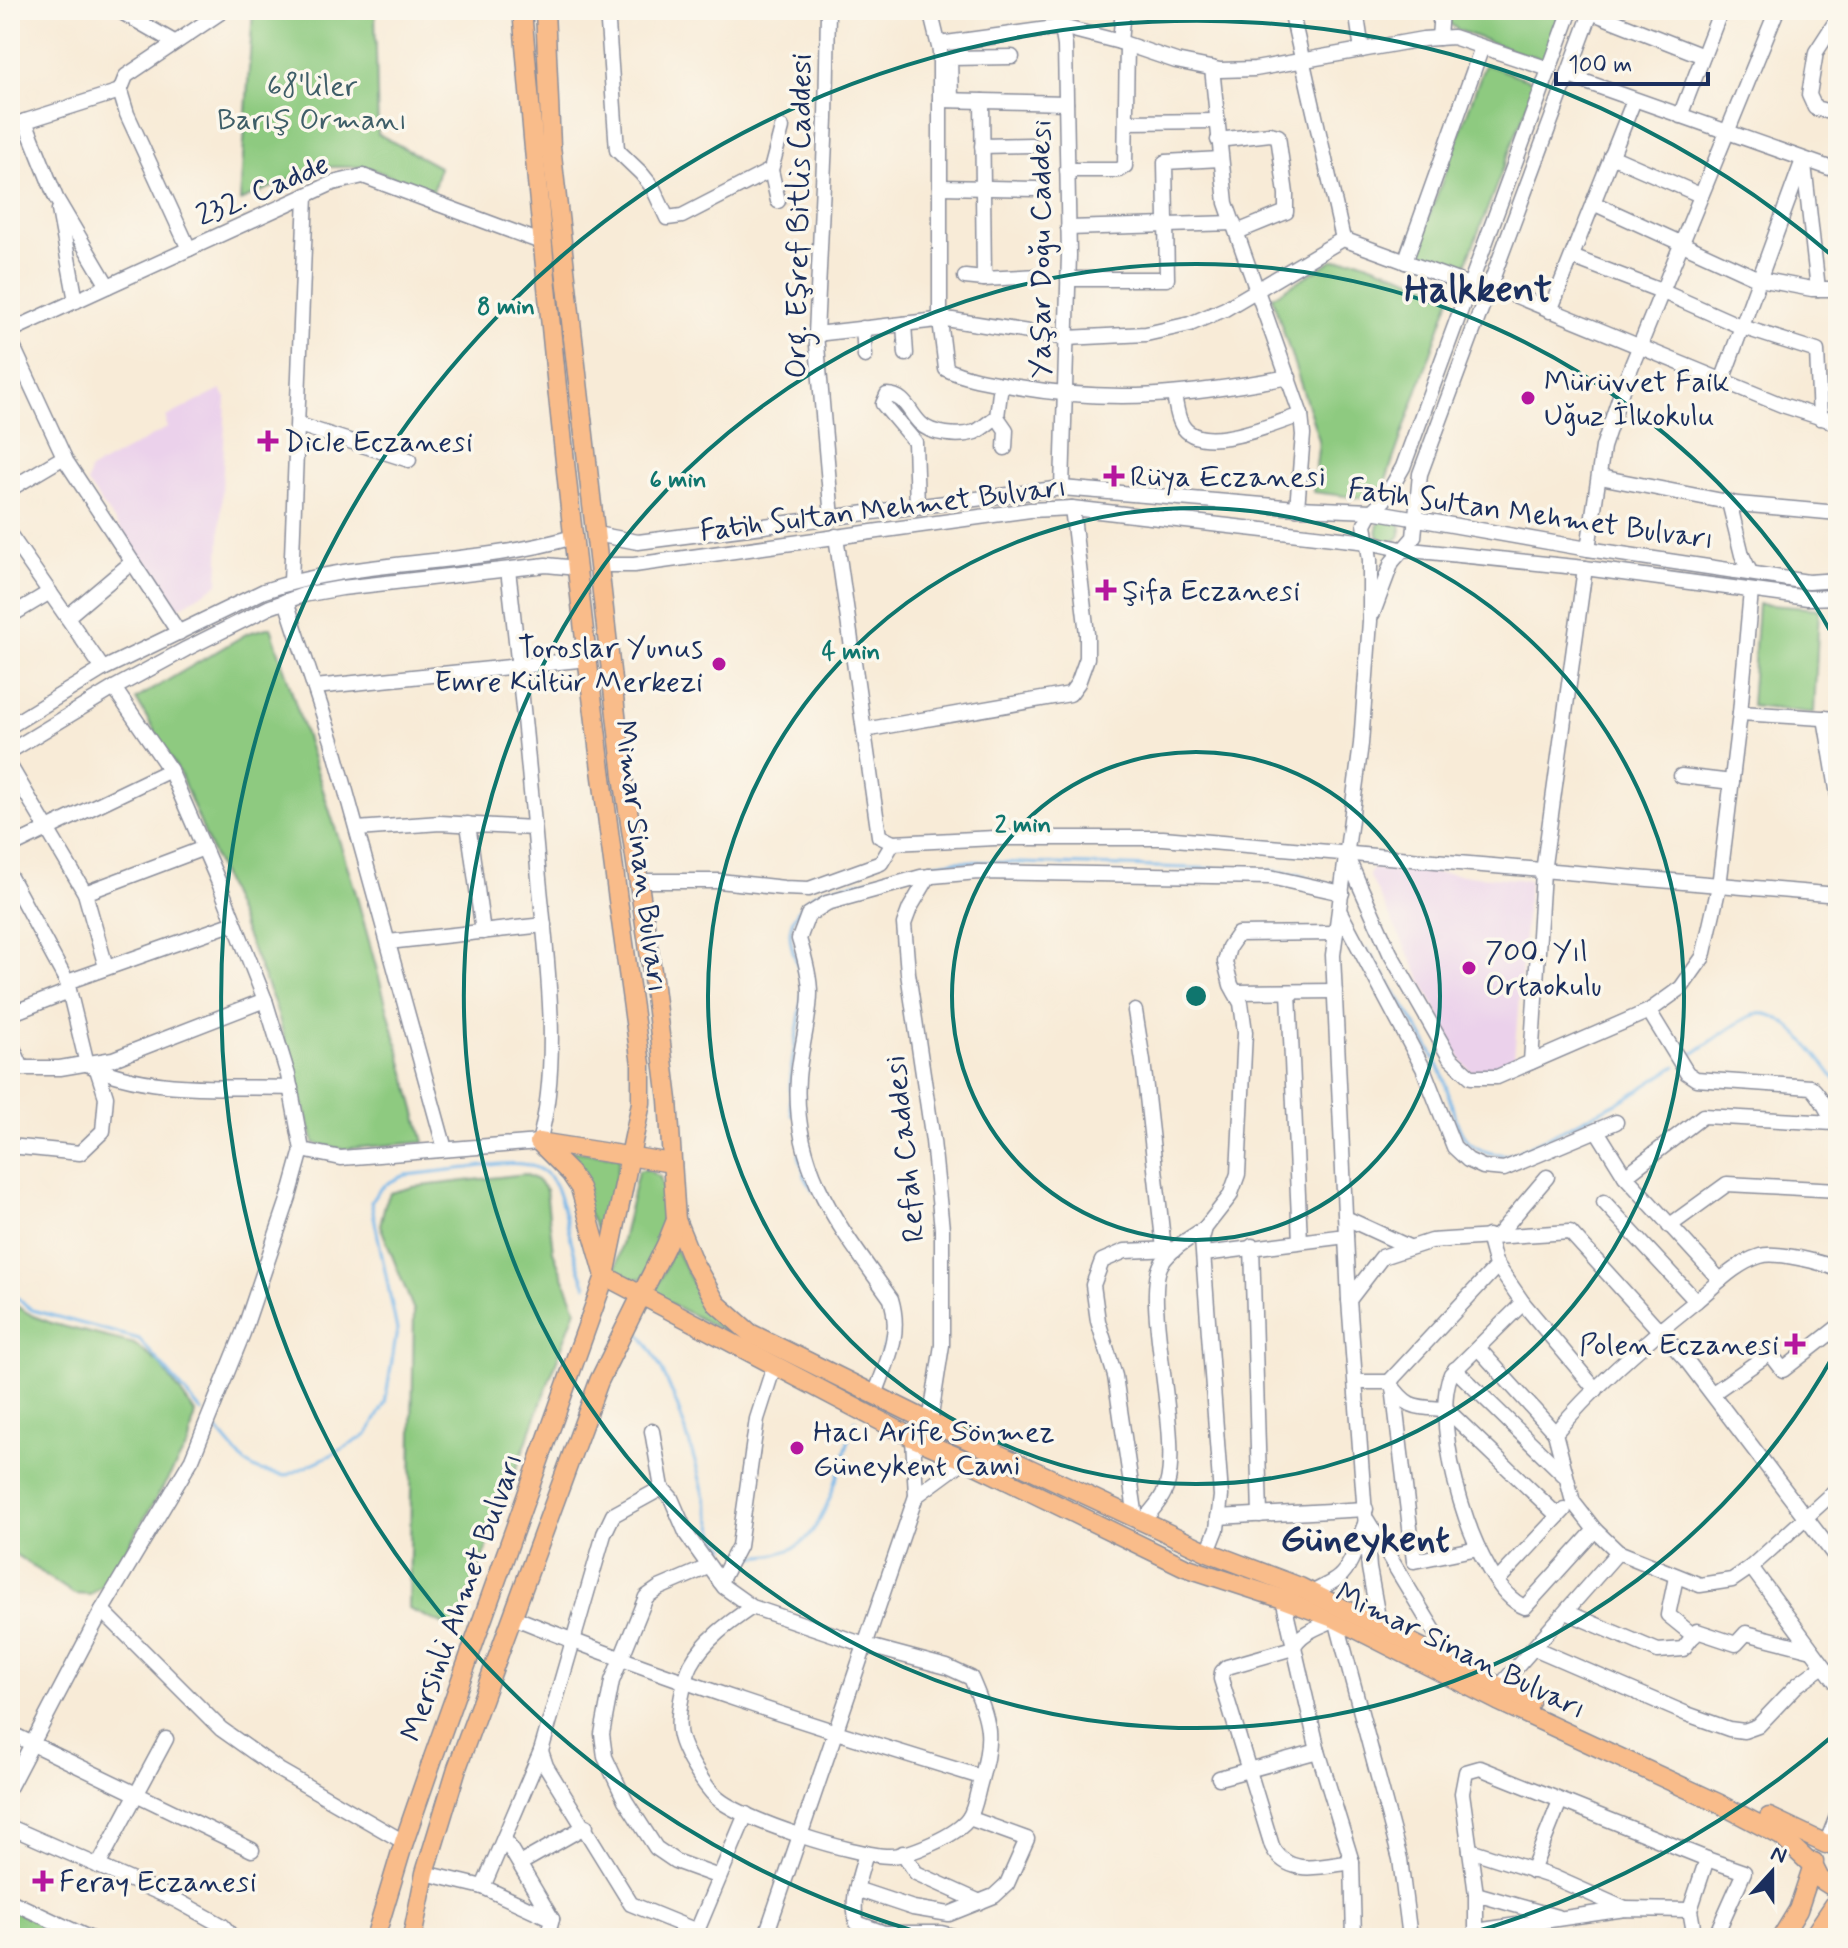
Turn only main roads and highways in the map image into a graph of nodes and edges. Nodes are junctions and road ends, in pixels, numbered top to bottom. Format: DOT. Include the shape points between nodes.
graph roads {
  1 [pos="522,10"];
  2 [pos="545,10"];
  3 [pos="596,534"];
  4 [pos="573,537"];
  5 [pos="600,565"];
  6 [pos="577,568"];
  7 [pos="631,1156"];
  8 [pos="672,1163"];
  9 [pos="676,1220"];
  10 [pos="605,1276"];
  11 [pos="642,1295"];
  12 [pos="1298,1599"];
  13 [pos="1381,1634"];
  14 [pos="1832,1843"];
  15 [pos="1814,1867"];
  16 [pos="1838,1886"];
  17 [pos="1838,1899"];
  18 [pos="414,1935"];
  19 [pos="375,1938"];
  20 [pos="1781,1938"];
  21 [pos="1812,1938"];
  1 -- 4 [label="main road, Mimar Sinan Bulvarı"];
  2 -- 3 [label="main road, Mimar Sinan Bulvarı" via="551,146"];
  3 -- 4 [label="main road"];
  3 -- 5 [label="main road, Mimar Sinan Bulvarı"];
  4 -- 6 [label="main road, Mimar Sinan Bulvarı"];
  5 -- 6 [label="main road"];
  5 -- 8 [label="main road, Mimar Sinan Bulvarı"];
  6 -- 7 [label="main road, Mimar Sinan Bulvarı" via="641,1064 641,1103"];
  7 -- 8 [label="main road"];
  7 -- 10 [label="main road, Mimar Sinan Bulvarı"];
  7 -- 10 [label="main road" via="539,1142 580,1188"];
  8 -- 9 [label="main road, Mimar Sinan Bulvarı"];
  9 -- 11 [label="main road, Mimar Sinan Bulvarı"];
  9 -- 12 [label="main road, Mimar Sinan Bulvarı" via="717,1304 750,1333"];
  10 -- 11 [label="main road"];
  10 -- 19 [label="main road, Mersinli Ahmet Bulvarı" via="404,1842"];
  11 -- 12 [label="main road, Mimar Sinan Bulvarı" via="913,1438 1185,1567"];
  11 -- 18 [label="main road, Mersinli Ahmet Bulvarı" via="599,1381 457,1768 425,1873"];
  12 -- 13 [label="main road, Mimar Sinan Bulvarı"];
  13 -- 14 [label="main road, Mimar Sinan Bulvarı" via="1453,1662"];
  13 -- 15 [label="main road, Mimar Sinan Bulvarı" via="1498,1701 1781,1836"];
  14 -- 15 [label="main road" via="1816,1854"];
  15 -- 16 [label="main road, Mimar Sinan Bulvarı" via="1825,1883"];
  15 -- 20 [label="main road"];
  17 -- 21 [label="main road"];
}
